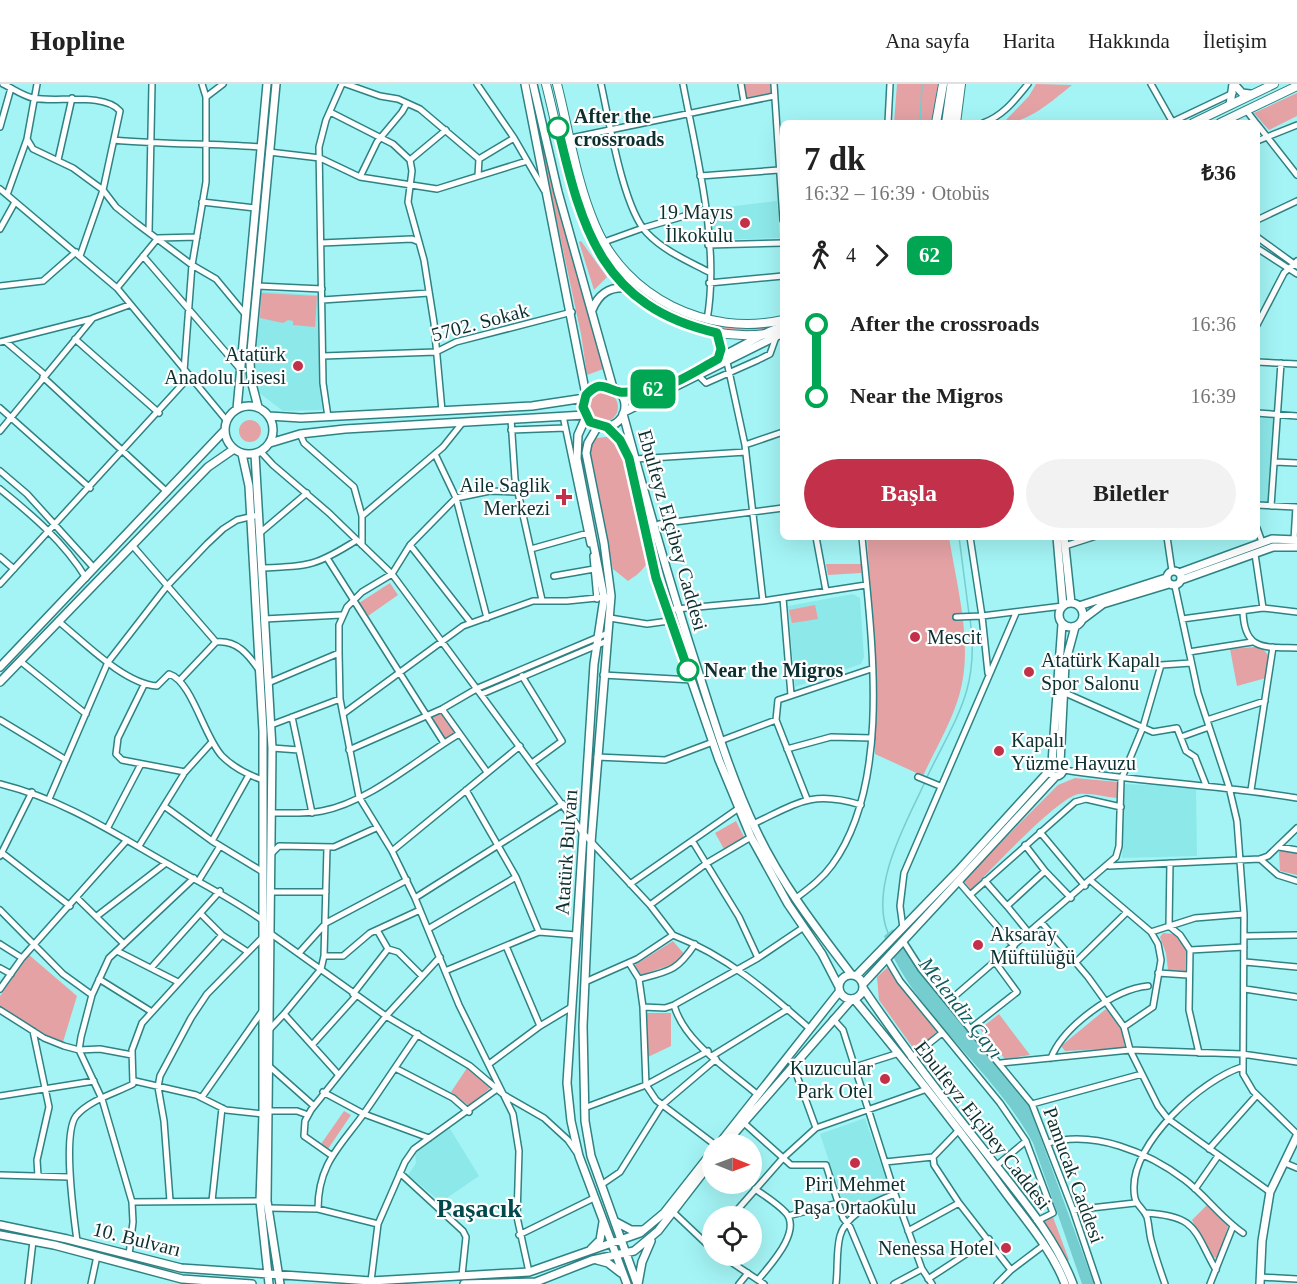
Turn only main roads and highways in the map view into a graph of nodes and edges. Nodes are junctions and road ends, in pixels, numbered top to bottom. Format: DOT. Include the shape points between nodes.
graph roads {
  1 [pos="267,84"];
  2 [pos="276,84"];
  3 [pos="525,84"];
  4 [pos="533,84"];
  5 [pos="546,84"];
  6 [pos="557,84"];
  7 [pos="943,84"];
  8 [pos="951,84"];
  9 [pos="959,84"];
  10 [pos="1234,84"];
  11 [pos="1274,84"];
  12 [pos="1297,86"];
  13 [pos="1250,94"];
  14 [pos="1230,105"];
  15 [pos="937,120"];
  16 [pos="948,120"];
  17 [pos="949,120"];
  18 [pos="956,120"];
  19 [pos="1198,120"];
  20 [pos="1226,120"];
  21 [pos="628,288"];
  22 [pos="592,310"];
  23 [pos="780,320"];
  24 [pos="780,327"];
  25 [pos="780,334"];
  26 [pos="762,335"];
  27 [pos="780,335"];
  28 [pos="616,390"];
  29 [pos="586,397"];
  30 [pos="258,407"];
  31 [pos="237,409"];
  32 [pos="624,413"];
  33 [pos="269,416"];
  34 [pos="585,416"];
  35 [pos="598,426"];
  36 [pos="607,427"];
  37 [pos="225,430"];
  38 [pos="270,442"];
  39 [pos="234,449"];
  40 [pos="258,453"];
  41 [pos="242,454"];
  42 [pos="254,515"];
  43 [pos="1057,540"];
  44 [pos="1064,540"];
  45 [pos="1296,542"];
  46 [pos="1174,578"];
  47 [pos="604,598"];
  48 [pos="1071,603"];
  49 [pos="1063,606"];
  50 [pos="1079,606"];
  51 [pos="1083,619"];
  52 [pos="1062,624"];
  53 [pos="1076,627"];
  54 [pos="0,667"];
  55 [pos="0,682"];
  56 [pos="265,697"];
  57 [pos="716,742"];
  58 [pos="1059,765"];
  59 [pos="1052,774"];
  60 [pos="265,933"];
  61 [pos="853,975"];
  62 [pos="863,986"];
  63 [pos="839,988"];
  64 [pos="853,999"];
  65 [pos="266,1113"];
  66 [pos="725,1134"];
  67 [pos="734,1134"];
  68 [pos="1297,1135"];
  69 [pos="702,1165"];
  70 [pos="702,1174"];
  71 [pos="265,1204"];
  72 [pos="603,1220"];
  73 [pos="614,1220"];
  74 [pos="0,1225"];
  75 [pos="644,1230"];
  76 [pos="0,1235"];
  77 [pos="654,1235"];
  78 [pos="622,1241"];
  79 [pos="612,1245"];
  80 [pos="589,1250"];
  81 [pos="626,1253"];
  82 [pos="616,1255"];
  83 [pos="592,1260"];
  84 [pos="267,1274"];
  85 [pos="277,1274"];
  86 [pos="624,1276"];
  87 [pos="177,1281"];
  88 [pos="1260,1281"];
  89 [pos="515,1283"];
  90 [pos="537,1283"];
  91 [pos="252,1284"];
  92 [pos="269,1284"];
  93 [pos="279,1284"];
  94 [pos="464,1284"];
  95 [pos="627,1284"];
  96 [pos="638,1284"];
  97 [pos="1065,1284"];
  98 [pos="1074,1284"];
  1 -- 31 [label="main road"];
  2 -- 30 [label="main road" via="250,362"];
  3 -- 29 [label="main road"];
  4 -- 22 [label="main road" via="558,192"];
  5 -- 21 [label="highway" via="580,216 604,263"];
  6 -- 23 [label="highway" via="586,200 604,242 621,267 650,294 707,320 751,325"];
  7 -- 15 [label="highway"];
  8 -- 16 [label="main road"];
  9 -- 17 [label="main road"];
  9 -- 18 [label="highway"];
  10 -- 13 [label="main road" via="1242,93"];
  10 -- 14 [label="main road"];
  11 -- 13 [label="highway"];
  12 -- 20 [label="highway"];
  13 -- 14 [label="highway"];
  14 -- 19 [label="highway"];
  21 -- 22 [label="main road" via="602,294"];
  21 -- 26 [label="highway" via="664,314 717,333"];
  22 -- 28 [label="main road"];
  24 -- 26 [label="main road"];
  25 -- 26 [label="highway"];
  26 -- 28 [label="main road" via="668,385 650,390"];
  27 -- 32 [label="main road"];
  28 -- 29 [label="main road" via="600,386"];
  28 -- 32 [label="main road" via="624,401"];
  29 -- 33 [label="main road" via="531,406 328,417"];
  29 -- 34 [label="main road"];
  30 -- 31 [label="main road"];
  30 -- 33 [label="main road"];
  31 -- 37 [label="main road" via="226,421"];
  32 -- 36 [label="main road"];
  32 -- 57 [label="main road, Ebulfeyz Elçibey Caddesi"];
  33 -- 38 [label="main road" via="274,432"];
  34 -- 35 [label="main road"];
  34 -- 38 [label="main road" via="300,434"];
  34 -- 47 [label="main road, Atatürk Bulvarı" via="578,435 577,459"];
  35 -- 36 [label="main road"];
  35 -- 47 [label="main road, Atatürk Bulvarı" via="586,453 604,543"];
  36 -- 57 [label="main road, Ebulfeyz Elçibey Caddesi" via="620,440 629,458 669,621"];
  37 -- 39 [label="main road"];
  37 -- 54 [label="main road"];
  38 -- 40 [label="main road"];
  39 -- 41 [label="main road"];
  39 -- 55 [label="main road" via="208,466"];
  40 -- 41 [label="main road"];
  40 -- 42 [label="main road"];
  41 -- 42 [label="main road"];
  42 -- 56 [label="main road" via="259,670"];
  42 -- 56 [label="main road" via="261,531 268,683"];
  43 -- 49 [label="main road"];
  44 -- 48 [label="main road"];
  45 -- 46 [label="main road"];
  45 -- 46 [label="main road" via="1272,539"];
  46 -- 50 [label="main road"];
  46 -- 51 [label="main road" via="1103,604"];
  47 -- 72 [label="main road, Atatürk Bulvarı" via="583,832 567,1083 579,1156"];
  47 -- 73 [label="main road, Atatürk Bulvarı" via="610,618 591,843 582,1071 587,1136"];
  48 -- 49 [label="main road"];
  48 -- 50 [label="main road"];
  49 -- 52 [label="main road" via="1059,616"];
  50 -- 51 [label="main road"];
  51 -- 53 [label="main road"];
  52 -- 53 [label="main road"];
  52 -- 58 [label="main road"];
  53 -- 58 [label="main road" via="1065,664"];
  56 -- 60 [label="main road"];
  56 -- 60 [label="main road" via="272,748 271,892"];
  57 -- 61 [label="main road, Ebulfeyz Elçibey Caddesi" via="753,824 795,899"];
  57 -- 63 [label="main road, Ebulfeyz Elçibey Caddesi" via="751,837"];
  58 -- 59 [label="main road"];
  58 -- 59 [label="main road" via="1060,776"];
  59 -- 61 [label="main road"];
  59 -- 62 [label="main road"];
  60 -- 65 [label="main road"];
  60 -- 65 [label="main road" via="269,1030"];
  61 -- 62 [label="main road"];
  61 -- 63 [label="main road" via="842,979"];
  62 -- 64 [label="main road" via="860,995"];
  62 -- 98 [label="main road, Ebulfeyz Elçibey Caddesi" via="911,1058 1036,1221"];
  63 -- 64 [label="main road" via="844,997"];
  63 -- 66 [label="main road"];
  64 -- 67 [label="main road"];
  64 -- 97 [label="main road, Ebulfeyz Elçibey Caddesi" via="959,1130 1044,1245"];
  65 -- 71 [label="main road"];
  68 -- 88 [label="main road" via="1270,1192"];
  69 -- 75 [label="main road, 10. Bulvarı" via="664,1213"];
  70 -- 77 [label="main road"];
  71 -- 84 [label="main road"];
  71 -- 85 [label="main road"];
  72 -- 79 [label="main road, Atatürk Bulvarı"];
  72 -- 80 [label="main road" via="600,1240"];
  73 -- 75 [label="main road" via="631,1230"];
  73 -- 78 [label="main road, Atatürk Bulvarı"];
  74 -- 84 [label="main road, 10. Bulvarı" via="181,1268"];
  75 -- 78 [label="main road, 10. Bulvarı"];
  76 -- 87 [label="main road, 10. Bulvarı" via="97,1257"];
  77 -- 81 [label="main road"];
  77 -- 96 [label="main road" via="642,1262"];
  78 -- 79 [label="main road, 10. Bulvarı"];
  78 -- 81 [label="main road, Atatürk Bulvarı"];
  79 -- 80 [label="main road, 10. Bulvarı"];
  79 -- 82 [label="main road, Atatürk Bulvarı"];
  80 -- 85 [label="main road, 10. Bulvarı" via="528,1272 372,1281"];
  81 -- 82 [label="main road"];
  81 -- 96 [label="main road, Atatürk Bulvarı"];
  82 -- 83 [label="main road"];
  82 -- 86 [label="main road, Atatürk Bulvarı"];
  83 -- 86 [label="main road" via="608,1263"];
  83 -- 90 [label="main road"];
  84 -- 85 [label="main road, 10. Bulvarı"];
  84 -- 92 [label="main road"];
  85 -- 93 [label="main road"];
  86 -- 95 [label="main road, Atatürk Bulvarı"];
  87 -- 91 [label="main road, 10. Bulvarı"];
  89 -- 90 [label="main road"];
  89 -- 94 [label="main road"];
}
